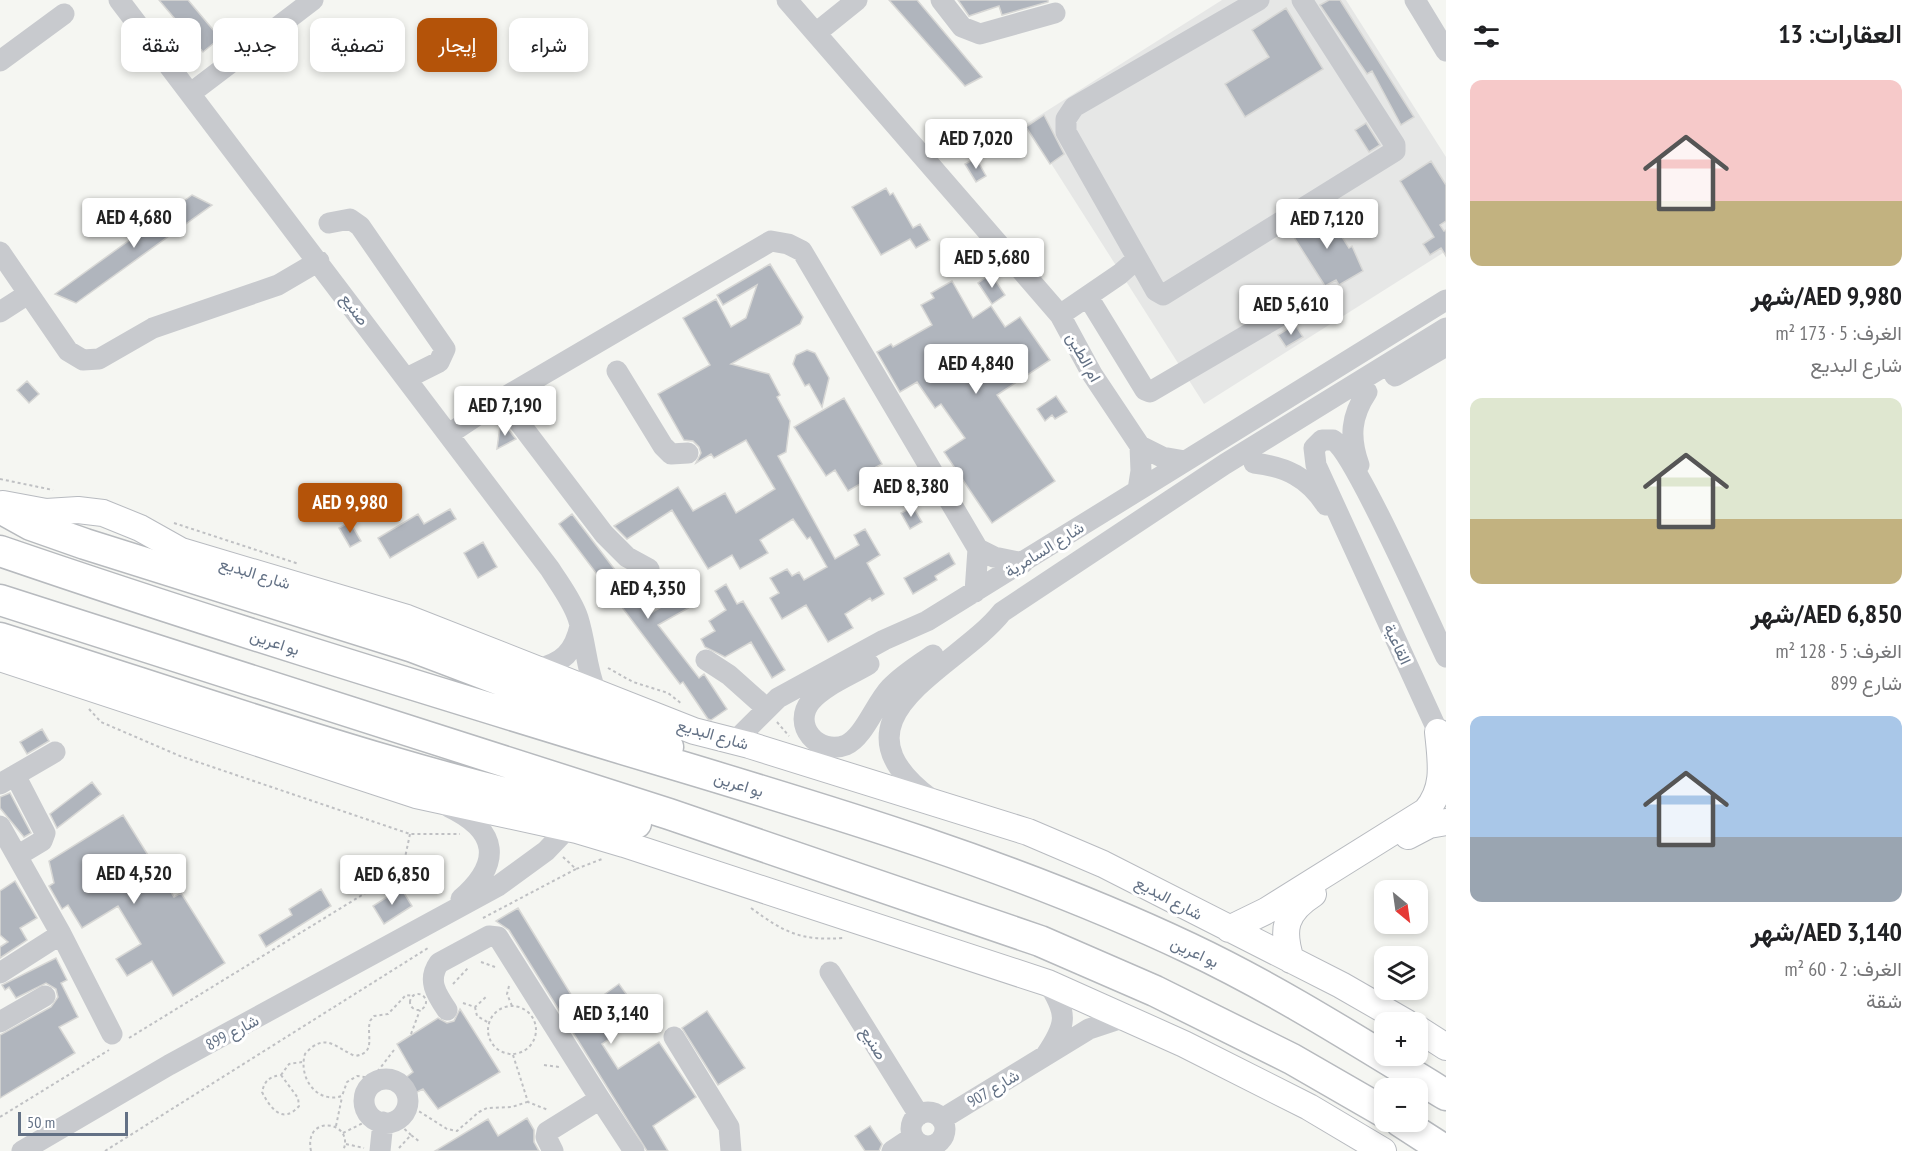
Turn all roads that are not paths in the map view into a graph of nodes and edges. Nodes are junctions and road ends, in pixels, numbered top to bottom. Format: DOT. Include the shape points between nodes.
graph roads {
  1 [pos="119,0"];
  2 [pos="313,0"];
  3 [pos="787,0"];
  4 [pos="857,0"];
  5 [pos="941,0"];
  6 [pos="1259,0"];
  7 [pos="1302,0"];
  8 [pos="1414,0"];
  9 [pos="1055,13"];
  10 [pos="64,14"];
  11 [pos="816,33"];
  12 [pos="1446,51"];
  13 [pos="0,61"];
  14 [pos="191,93"];
  15 [pos="330,224"];
  16 [pos="0,252"];
  17 [pos="1137,259"];
  18 [pos="318,261"];
  19 [pos="1446,284"];
  20 [pos="28,294"];
  21 [pos="1088,297"];
  22 [pos="1307,300"];
  23 [pos="1446,300"];
  24 [pos="0,312"];
  25 [pos="1060,315"];
  26 [pos="1446,328"];
  27 [pos="598,344"];
  28 [pos="1446,346"];
  29 [pos="1356,356"];
  30 [pos="407,378"];
  31 [pos="1367,392"];
  32 [pos="503,398"];
  33 [pos="449,434"];
  34 [pos="1140,446"];
  35 [pos="688,453"];
  36 [pos="1185,461"];
  37 [pos="1254,463"];
  38 [pos="1138,490"];
  39 [pos="1372,502"];
  40 [pos="0,503"];
  41 [pos="0,508"];
  42 [pos="1350,540"];
  43 [pos="978,549"];
  44 [pos="0,551"];
  45 [pos="1023,563"];
  46 [pos="649,569"];
  47 [pos="1053,579"];
  48 [pos="975,592"];
  49 [pos="0,600"];
  50 [pos="1002,612"];
  51 [pos="927,621"];
  52 [pos="580,625"];
  53 [pos="0,638"];
  54 [pos="1446,657"];
  55 [pos="0,658"];
  56 [pos="706,660"];
  57 [pos="537,669"];
  58 [pos="596,692"];
  59 [pos="766,708"];
  60 [pos="1442,740"];
  61 [pos="735,741"];
  62 [pos="55,752"];
  63 [pos="711,775"];
  64 [pos="8,779"];
  65 [pos="431,798"];
  66 [pos="936,803"];
  67 [pos="1446,822"];
  68 [pos="0,826"];
  69 [pos="568,828"];
  70 [pos="715,830"];
  71 [pos="17,856"];
  72 [pos="436,922"];
  73 [pos="1228,929"];
  74 [pos="61,934"];
  75 [pos="1291,960"];
  76 [pos="830,972"];
  77 [pos="0,973"];
  78 [pos="1048,983"];
  79 [pos="45,996"];
  80 [pos="447,1010"];
  81 [pos="1387,1012"];
  82 [pos="1125,1017"];
  83 [pos="1,1019"];
  84 [pos="1428,1035"];
  85 [pos="674,1037"];
  86 [pos="114,1042"];
  87 [pos="1446,1047"];
  88 [pos="1044,1058"];
  89 [pos="1446,1095"];
  90 [pos="600,1099"];
  91 [pos="1374,1106"];
  92 [pos="919,1115"];
  93 [pos="942,1119"];
  94 [pos="394,1120"];
  95 [pos="1417,1132"];
  96 [pos="913,1137"];
  97 [pos="940,1147"];
  98 [pos="27,1150"];
  99 [pos="631,1150"];
  100 [pos="380,1151"];
  101 [pos="552,1151"];
  102 [pos="731,1151"];
  103 [pos="892,1151"];
  104 [pos="1383,1151"];
  105 [pos="1446,1151"];
  1 -- 14 [label="street, صنيع"];
  2 -- 14 [label="street"];
  3 -- 11 [label="street, ام الطين"];
  4 -- 11 [label="street"];
  5 -- 9 [label="street" via="962,27 980,34"];
  6 -- 17 [label="street" via="1074,107 1066,120 1066,132 1078,156"];
  7 -- 17 [label="street" via="1395,145 1395,151 1163,295 1156,291"];
  8 -- 12 [label="street"];
  10 -- 13 [label="street"];
  11 -- 25 [label="street, ام الطين"];
  14 -- 18 [label="street, صنيع"];
  15 -- 30 [label="street" via="350,219 360,226 445,349 439,362"];
  16 -- 20 [label="street"];
  17 -- 21 [label="street"];
  18 -- 20 [label="street" via="279,285 153,328 93,360 74,357 68,351"];
  18 -- 30 [label="street, صنيع"];
  19 -- 29 [label="street, شارع السامرية" via="1371,339"];
  20 -- 24 [label="street"];
  21 -- 22 [label="street" via="1145,390 1150,392"];
  21 -- 25 [label="street"];
  23 -- 29 [label="street, شارع السامرية"];
  25 -- 34 [label="street, ام الطين" via="1092,374"];
  26 -- 47 [label="street, شارع السامرية" via="1225,464"];
  27 -- 32 [label="street"];
  27 -- 35 [label="street" via="663,446 671,454"];
  27 -- 43 [label="street" via="771,241 802,251"];
  28 -- 31 [label="street, شارع السامرية"];
  29 -- 36 [label="street, شارع السامرية"];
  30 -- 33 [label="street, صنيع"];
  31 -- 37 [label="street, شارع السامرية"];
  31 -- 39 [label="street, القاعية" via="1356,410 1352,437"];
  32 -- 33 [label="street"];
  32 -- 46 [label="street" via="604,534 627,556"];
  33 -- 52 [label="street, صنيع" via="550,569 568,596"];
  34 -- 36 [label="street" via="1162,457"];
  34 -- 38 [label="street"];
  36 -- 38 [label="street, شارع السامرية"];
  37 -- 42 [label="street, القاعية" via="1282,468 1304,479 1321,496"];
  37 -- 47 [label="street, شارع السامرية" via="1084,568"];
  38 -- 45 [label="street, شارع السامرية"];
  39 -- 42 [label="street, القاعية" via="1338,443 1328,439 1318,443 1314,459"];
  39 -- 54 [label="street, القاعية"];
  40 -- 57 [label="main road, شارع البديع" via="46,512 103,513 181,551 406,618"];
  41 -- 63 [label="highway" via="39,528 413,647 633,730 660,742"];
  42 -- 60 [label="street, القاعية"];
  43 -- 45 [label="street"];
  43 -- 48 [label="street"];
  44 -- 63 [label="highway, بو اعرين" via="302,652"];
  45 -- 48 [label="street, شارع السامرية"];
  47 -- 50 [label="street, شارع السامرية"];
  48 -- 51 [label="street, شارع السامرية"];
  49 -- 70 [label="highway"];
  50 -- 51 [label="street" via="900,679 851,742 832,748 814,741 804,722 810,702 899,646"];
  50 -- 66 [label="street, شارع السامرية" via="992,625 923,678 907,695 895,717 890,736 896,762 904,776"];
  51 -- 59 [label="street, شارع السامرية" via="787,692"];
  52 -- 57 [label="street" via="571,652 556,663"];
  52 -- 58 [label="street, صنيع" via="586,666"];
  53 -- 70 [label="highway" via="493,790 651,826"];
  55 -- 65 [label="main road"];
  56 -- 59 [label="street"];
  57 -- 58 [label="main road, شارع البديع"];
  58 -- 61 [label="main road, شارع البديع" via="694,731"];
  59 -- 61 [label="street, شارع السامرية"];
  60 -- 73 [label="main road" via="1441,788 1426,811 1266,910"];
  61 -- 66 [label="main road, شارع البديع"];
  62 -- 64 [label="street"];
  63 -- 89 [label="highway, بو اعرين" via="947,849 1066,894 1239,973"];
  64 -- 71 [label="street" via="45,833 42,842"];
  65 -- 69 [label="main road"];
  65 -- 72 [label="street, شارع 899" via="469,816 482,830 489,851 483,877"];
  66 -- 73 [label="main road, شارع البديع" via="1028,832 1103,864"];
  67 -- 75 [label="main road" via="1415,831 1294,908 1285,942"];
  68 -- 71 [label="street"];
  69 -- 72 [label="street, شارع 899" via="550,847 498,886"];
  69 -- 78 [label="main road"];
  70 -- 91 [label="highway" via="1041,941 1292,1059"];
  71 -- 74 [label="street"];
  72 -- 98 [label="street, شارع 899" via="169,1065"];
  73 -- 75 [label="main road, شارع البديع"];
  74 -- 77 [label="street"];
  74 -- 86 [label="street"];
  75 -- 81 [label="main road, شارع البديع"];
  76 -- 92 [label="street, صنيع"];
  78 -- 82 [label="main road"];
  78 -- 88 [label="street, شارع 907" via="1060,1003 1063,1022 1058,1038"];
  79 -- 83 [label="street"];
  80 -- 90 [label="street" via="432,986 435,970 440,963 489,936 498,937"];
  82 -- 88 [label="street, شارع 907" via="1096,1025"];
  82 -- 104 [label="main road" via="1309,1107"];
  84 -- 87 [label="main road"];
  85 -- 102 [label="street" via="729,1127"];
  88 -- 93 [label="street, شارع 907"];
  90 -- 99 [label="street"];
  90 -- 101 [label="street" via="547,1132"];
  92 -- 93 [label="street" via="931,1113"];
  92 -- 96 [label="street" via="912,1125"];
  93 -- 97 [label="street" via="944,1134"];
  94 -- 100 [label="street"];
  95 -- 105 [label="highway"];
  96 -- 97 [label="street" via="924,1146"];
  96 -- 103 [label="street"];
}
